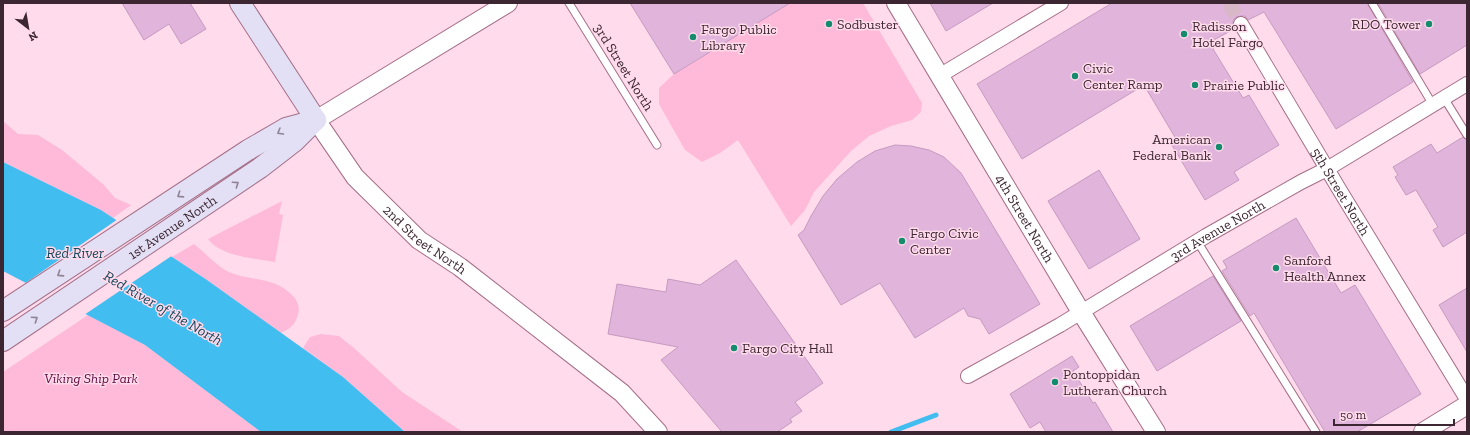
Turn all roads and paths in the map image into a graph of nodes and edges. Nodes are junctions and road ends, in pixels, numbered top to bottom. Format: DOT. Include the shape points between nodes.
graph roads {
  1 [pos="240,3"];
  2 [pos="508,3"];
  3 [pos="569,3"];
  4 [pos="896,3"];
  5 [pos="1060,3"];
  6 [pos="1372,3"];
  7 [pos="1241,24"];
  8 [pos="939,76"];
  9 [pos="1467,84"];
  10 [pos="1438,102"];
  11 [pos="316,120"];
  12 [pos="1467,136"];
  13 [pos="657,145"];
  14 [pos="1327,169"];
  15 [pos="1197,241"];
  16 [pos="3,311"];
  17 [pos="1081,312"];
  18 [pos="3,341"];
  19 [pos="968,376"];
  20 [pos="1467,400"];
  21 [pos="1467,405"];
  22 [pos="658,432"];
  23 [pos="1156,432"];
  24 [pos="1316,432"];
  25 [pos="1423,432"];
  1 -- 11 [label="main road, 2nd Street North"];
  2 -- 11 [label="street, 1st Avenue North"];
  3 -- 13 [label="lane, 3rd Street North"];
  4 -- 8 [label="street, 4th Street North"];
  5 -- 8 [label="street"];
  6 -- 10 [label="lane"];
  7 -- 14 [label="street, 5th Street North"];
  8 -- 17 [label="street, 4th Street North"];
  9 -- 10 [label="street, 3rd Avenue North"];
  10 -- 12 [label="lane"];
  10 -- 14 [label="street, 3rd Avenue North"];
  11 -- 16 [label="main road, 1st Avenue North, one-way" via="286,128 248,150"];
  18 -- 11 [label="main road, 1st Avenue North, one-way" via="260,168 295,141"];
  11 -- 22 [label="street, 2nd Street North" via="356,177 419,240 460,268 622,393"];
  14 -- 15 [label="street, 3rd Avenue North"];
  14 -- 20 [label="street, 5th Street North"];
  15 -- 17 [label="street, 3rd Avenue North"];
  15 -- 24 [label="lane"];
  17 -- 19 [label="street, 3rd Avenue North"];
  17 -- 23 [label="street, 4th Street North"];
  21 -- 25 [label="street"];
}
